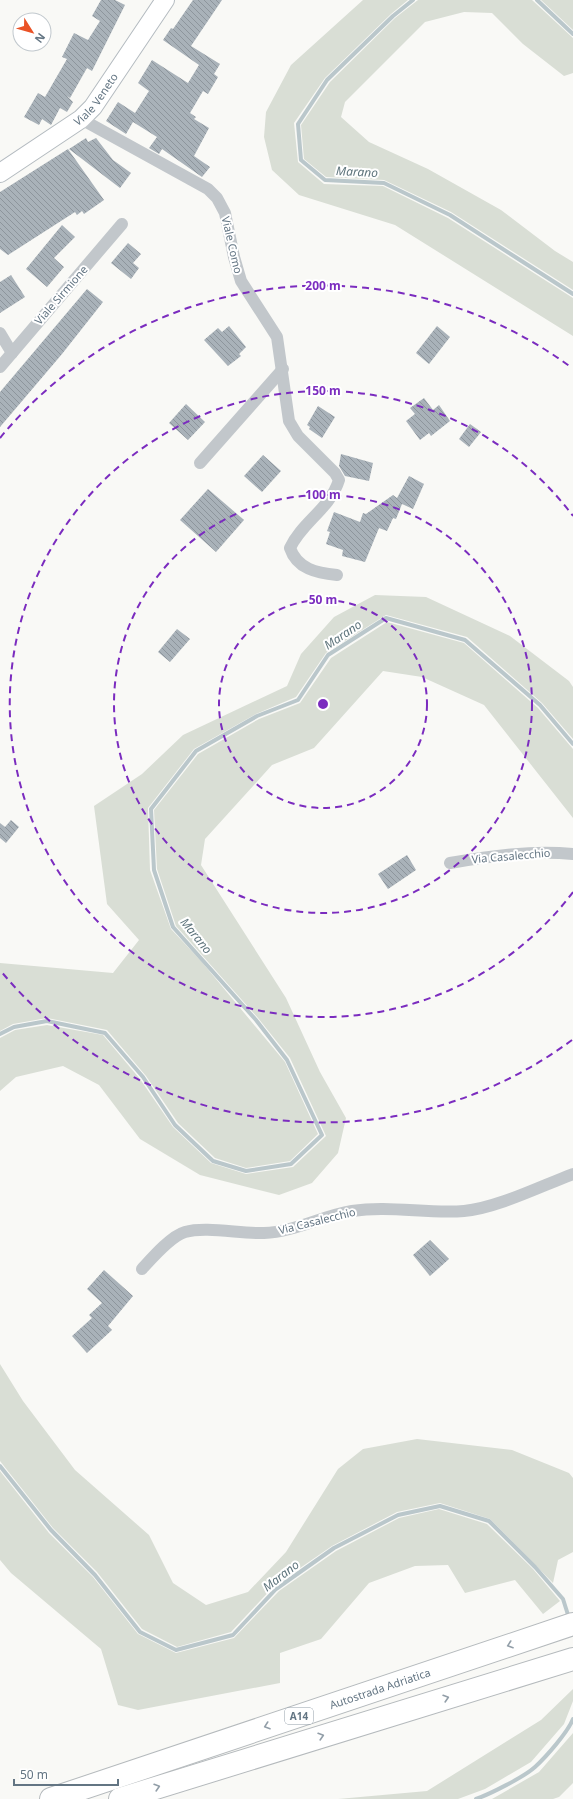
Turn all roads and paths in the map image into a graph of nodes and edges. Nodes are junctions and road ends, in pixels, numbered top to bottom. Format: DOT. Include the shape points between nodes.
graph roads {
  1 [pos="165,0"];
  2 [pos="81,118"];
  3 [pos="0,173"];
  4 [pos="122,224"];
  5 [pos="0,333"];
  6 [pos="12,352"];
  7 [pos="0,367"];
  8 [pos="283,369"];
  9 [pos="200,463"];
  10 [pos="337,576"];
  11 [pos="573,854"];
  12 [pos="450,863"];
  13 [pos="573,1174"];
  14 [pos="142,1269"];
  15 [pos="573,1624"];
  16 [pos="573,1659"];
  17 [pos="51,1799"];
  18 [pos="120,1799"];
  1 -- 2 [label="main road, Viale Veneto" via="93,107"];
  2 -- 3 [label="main road, Viale Veneto"];
  2 -- 8 [label="street, Viale Como" via="208,189 217,198 225,213 241,281 277,337"];
  4 -- 6 [label="street, Viale Sirmione"];
  5 -- 6 [label="street"];
  6 -- 7 [label="street, Viale Sirmione"];
  8 -- 9 [label="street"];
  8 -- 10 [label="street, Viale Como" via="289,421 298,436 339,480 336,491 326,505 296,535 290,548 293,557 304,567"];
  11 -- 12 [label="street, Via Casalecchio" via="556,852 485,856"];
  13 -- 14 [label="street, Via Casalecchio" via="499,1202 464,1211 371,1209 351,1211 282,1231 184,1232"];
  15 -- 17 [label="highway, Autostrada Adriatica / A14, one-way"];
  18 -- 16 [label="highway, A14, one-way"];
}
